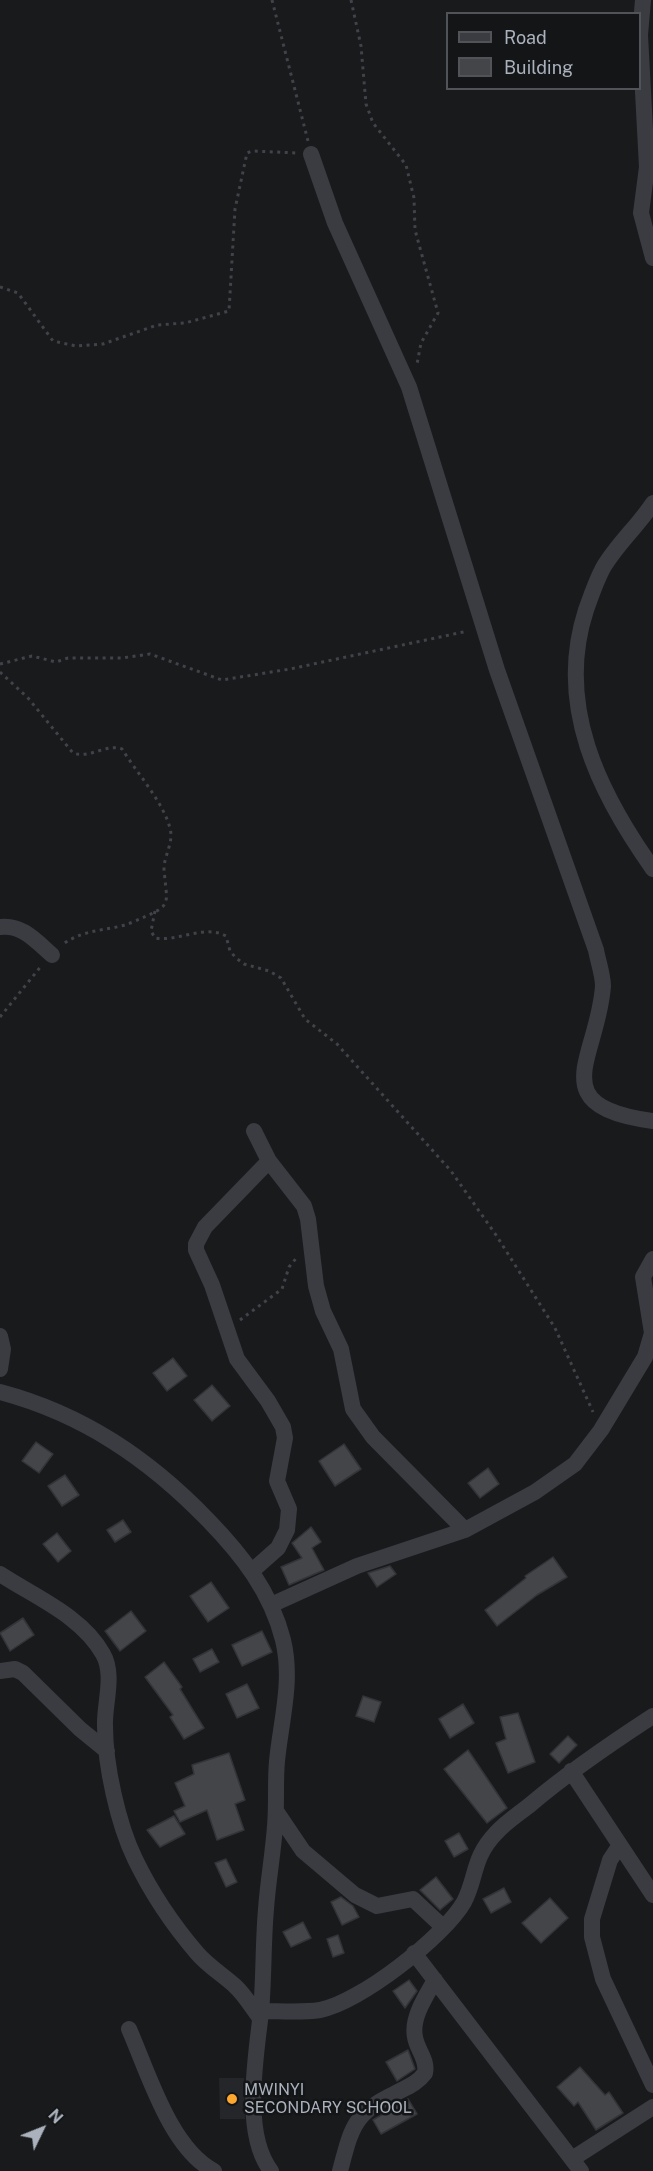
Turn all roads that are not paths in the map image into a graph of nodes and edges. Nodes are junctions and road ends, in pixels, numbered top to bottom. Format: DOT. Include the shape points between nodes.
graph roads {
  1 [pos="642,0"];
  2 [pos="311,154"];
  3 [pos="653,258"];
  4 [pos="653,503"];
  5 [pos="653,869"];
  6 [pos="0,927"];
  7 [pos="51,955"];
  8 [pos="653,1121"];
  9 [pos="254,1131"];
  10 [pos="269,1161"];
  11 [pos="653,1259"];
  12 [pos="0,1336"];
  13 [pos="0,1369"];
  14 [pos="0,1392"];
  15 [pos="465,1530"];
  16 [pos="252,1571"];
  17 [pos="0,1574"];
  18 [pos="272,1605"];
  19 [pos="0,1671"];
  20 [pos="653,1716"];
  21 [pos="106,1751"];
  22 [pos="571,1771"];
  23 [pos="276,1811"];
  24 [pos="620,1845"];
  25 [pos="653,1895"];
  26 [pos="443,1927"];
  27 [pos="414,1953"];
  28 [pos="435,1980"];
  29 [pos="260,2015"];
  30 [pos="129,2029"];
  31 [pos="653,2085"];
  32 [pos="653,2108"];
  33 [pos="577,2165"];
  34 [pos="214,2171"];
  35 [pos="271,2171"];
  36 [pos="340,2171"];
  1 -- 3 [label="street" via="647,167 641,213"];
  2 -- 8 [label="street" via="335,223 409,387 484,628 596,950 603,984 586,1056 588,1095 603,1109 619,1116"];
  4 -- 5 [label="street" via="599,575 577,643 574,680 592,761 629,835"];
  6 -- 7 [label="street" via="22,930"];
  9 -- 10 [label="street"];
  10 -- 15 [label="street" via="304,1206 316,1286 323,1311 342,1349 352,1409 373,1437"];
  10 -- 16 [label="street" via="206,1227 196,1244 237,1359 268,1401 285,1438 277,1481 289,1509 287,1530 278,1548"];
  11 -- 15 [label="street" via="643,1277 652,1332 645,1357 601,1430 575,1464 535,1492"];
  12 -- 13 [label="street"];
  14 -- 16 [label="street" via="100,1433 149,1464 207,1518"];
  15 -- 18 [label="street" via="357,1566"];
  16 -- 18 [label="street"];
  17 -- 21 [label="street" via="69,1619 103,1653 108,1667"];
  18 -- 23 [label="street" via="287,1661"];
  19 -- 21 [label="street" via="15,1669 23,1673"];
  20 -- 22 [label="street"];
  21 -- 29 [label="street" via="125,1833 148,1883 197,1953 236,1987"];
  22 -- 24 [label="street"];
  22 -- 26 [label="street" via="484,1847 465,1900"];
  23 -- 26 [label="street" via="303,1851 355,1895 377,1906 413,1899"];
  23 -- 29 [label="street"];
  24 -- 25 [label="street"];
  24 -- 31 [label="street" via="610,1860 592,1919 592,1937 603,1979"];
  26 -- 27 [label="street"];
  27 -- 28 [label="street"];
  27 -- 29 [label="street" via="378,1982 339,2004 320,2010"];
  28 -- 33 [label="street"];
  28 -- 36 [label="street" via="422,2003 414,2035 426,2063 425,2073 416,2083 363,2113 350,2131"];
  29 -- 35 [label="street" via="256,2131 262,2157"];
  30 -- 34 [label="street" via="179,2139"];
  32 -- 33 [label="street"];
}
